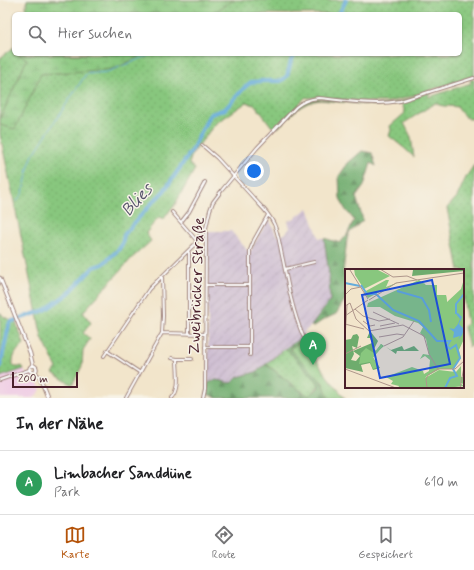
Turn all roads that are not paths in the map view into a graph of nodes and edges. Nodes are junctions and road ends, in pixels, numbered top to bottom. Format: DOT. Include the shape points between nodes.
graph roads {
  1 [pos="474,78"];
  2 [pos="202,145"];
  3 [pos="233,176"];
  4 [pos="206,182"];
  5 [pos="172,212"];
  6 [pos="268,215"];
  7 [pos="181,222"];
  8 [pos="206,228"];
  9 [pos="197,241"];
  10 [pos="188,251"];
  11 [pos="314,262"];
  12 [pos="285,269"];
  13 [pos="162,276"];
  14 [pos="0,278"];
  15 [pos="206,285"];
  16 [pos="249,285"];
  17 [pos="162,333"];
  18 [pos="189,334"];
  19 [pos="206,334"];
  20 [pos="303,336"];
  21 [pos="206,347"];
  22 [pos="249,347"];
  23 [pos="107,351"];
  24 [pos="250,355"];
  25 [pos="104,356"];
  26 [pos="172,358"];
  27 [pos="177,359"];
  28 [pos="192,359"];
  29 [pos="33,366"];
  30 [pos="29,370"];
  31 [pos="35,372"];
  32 [pos="140,372"];
  33 [pos="0,380"];
  34 [pos="48,398"];
  35 [pos="126,398"];
  36 [pos="172,398"];
  37 [pos="203,398"];
  1 -- 3 [label="street, Zweibrücker Straße" via="388,103 310,99 299,104"];
  2 -- 3 [label="street"];
  3 -- 6 [label="street"];
  3 -- 8 [label="street, Zweibrücker Straße" via="213,202"];
  4 -- 7 [label="street"];
  5 -- 7 [label="street"];
  6 -- 12 [label="street" via="276,231"];
  6 -- 16 [label="street" via="250,250"];
  7 -- 9 [label="street"];
  8 -- 9 [label="street"];
  8 -- 15 [label="street, Zweibrücker Straße"];
  9 -- 10 [label="street"];
  10 -- 13 [label="street"];
  10 -- 18 [label="street"];
  11 -- 12 [label="street"];
  12 -- 20 [label="street"];
  13 -- 17 [label="street"];
  13 -- 23 [label="street" via="149,289"];
  14 -- 29 [label="main road"];
  15 -- 16 [label="street"];
  15 -- 19 [label="street, Zweibrücker Straße"];
  16 -- 22 [label="street"];
  17 -- 18 [label="street"];
  17 -- 32 [label="street"];
  18 -- 19 [label="street"];
  19 -- 21 [label="street, Zweibrücker Straße"];
  21 -- 22 [label="street"];
  21 -- 37 [label="street, Zweibrücker Straße"];
  22 -- 24 [label="street"];
  23 -- 25 [label="street"];
  23 -- 32 [label="street"];
  26 -- 27 [label="street"];
  27 -- 28 [label="street"];
  27 -- 36 [label="street" via="177,388"];
  29 -- 30 [label="main road"];
  29 -- 31 [label="main road" via="36,368"];
  30 -- 31 [label="main road"];
  30 -- 33 [label="street"];
  31 -- 34 [label="main road"];
  32 -- 35 [label="street"];
}
